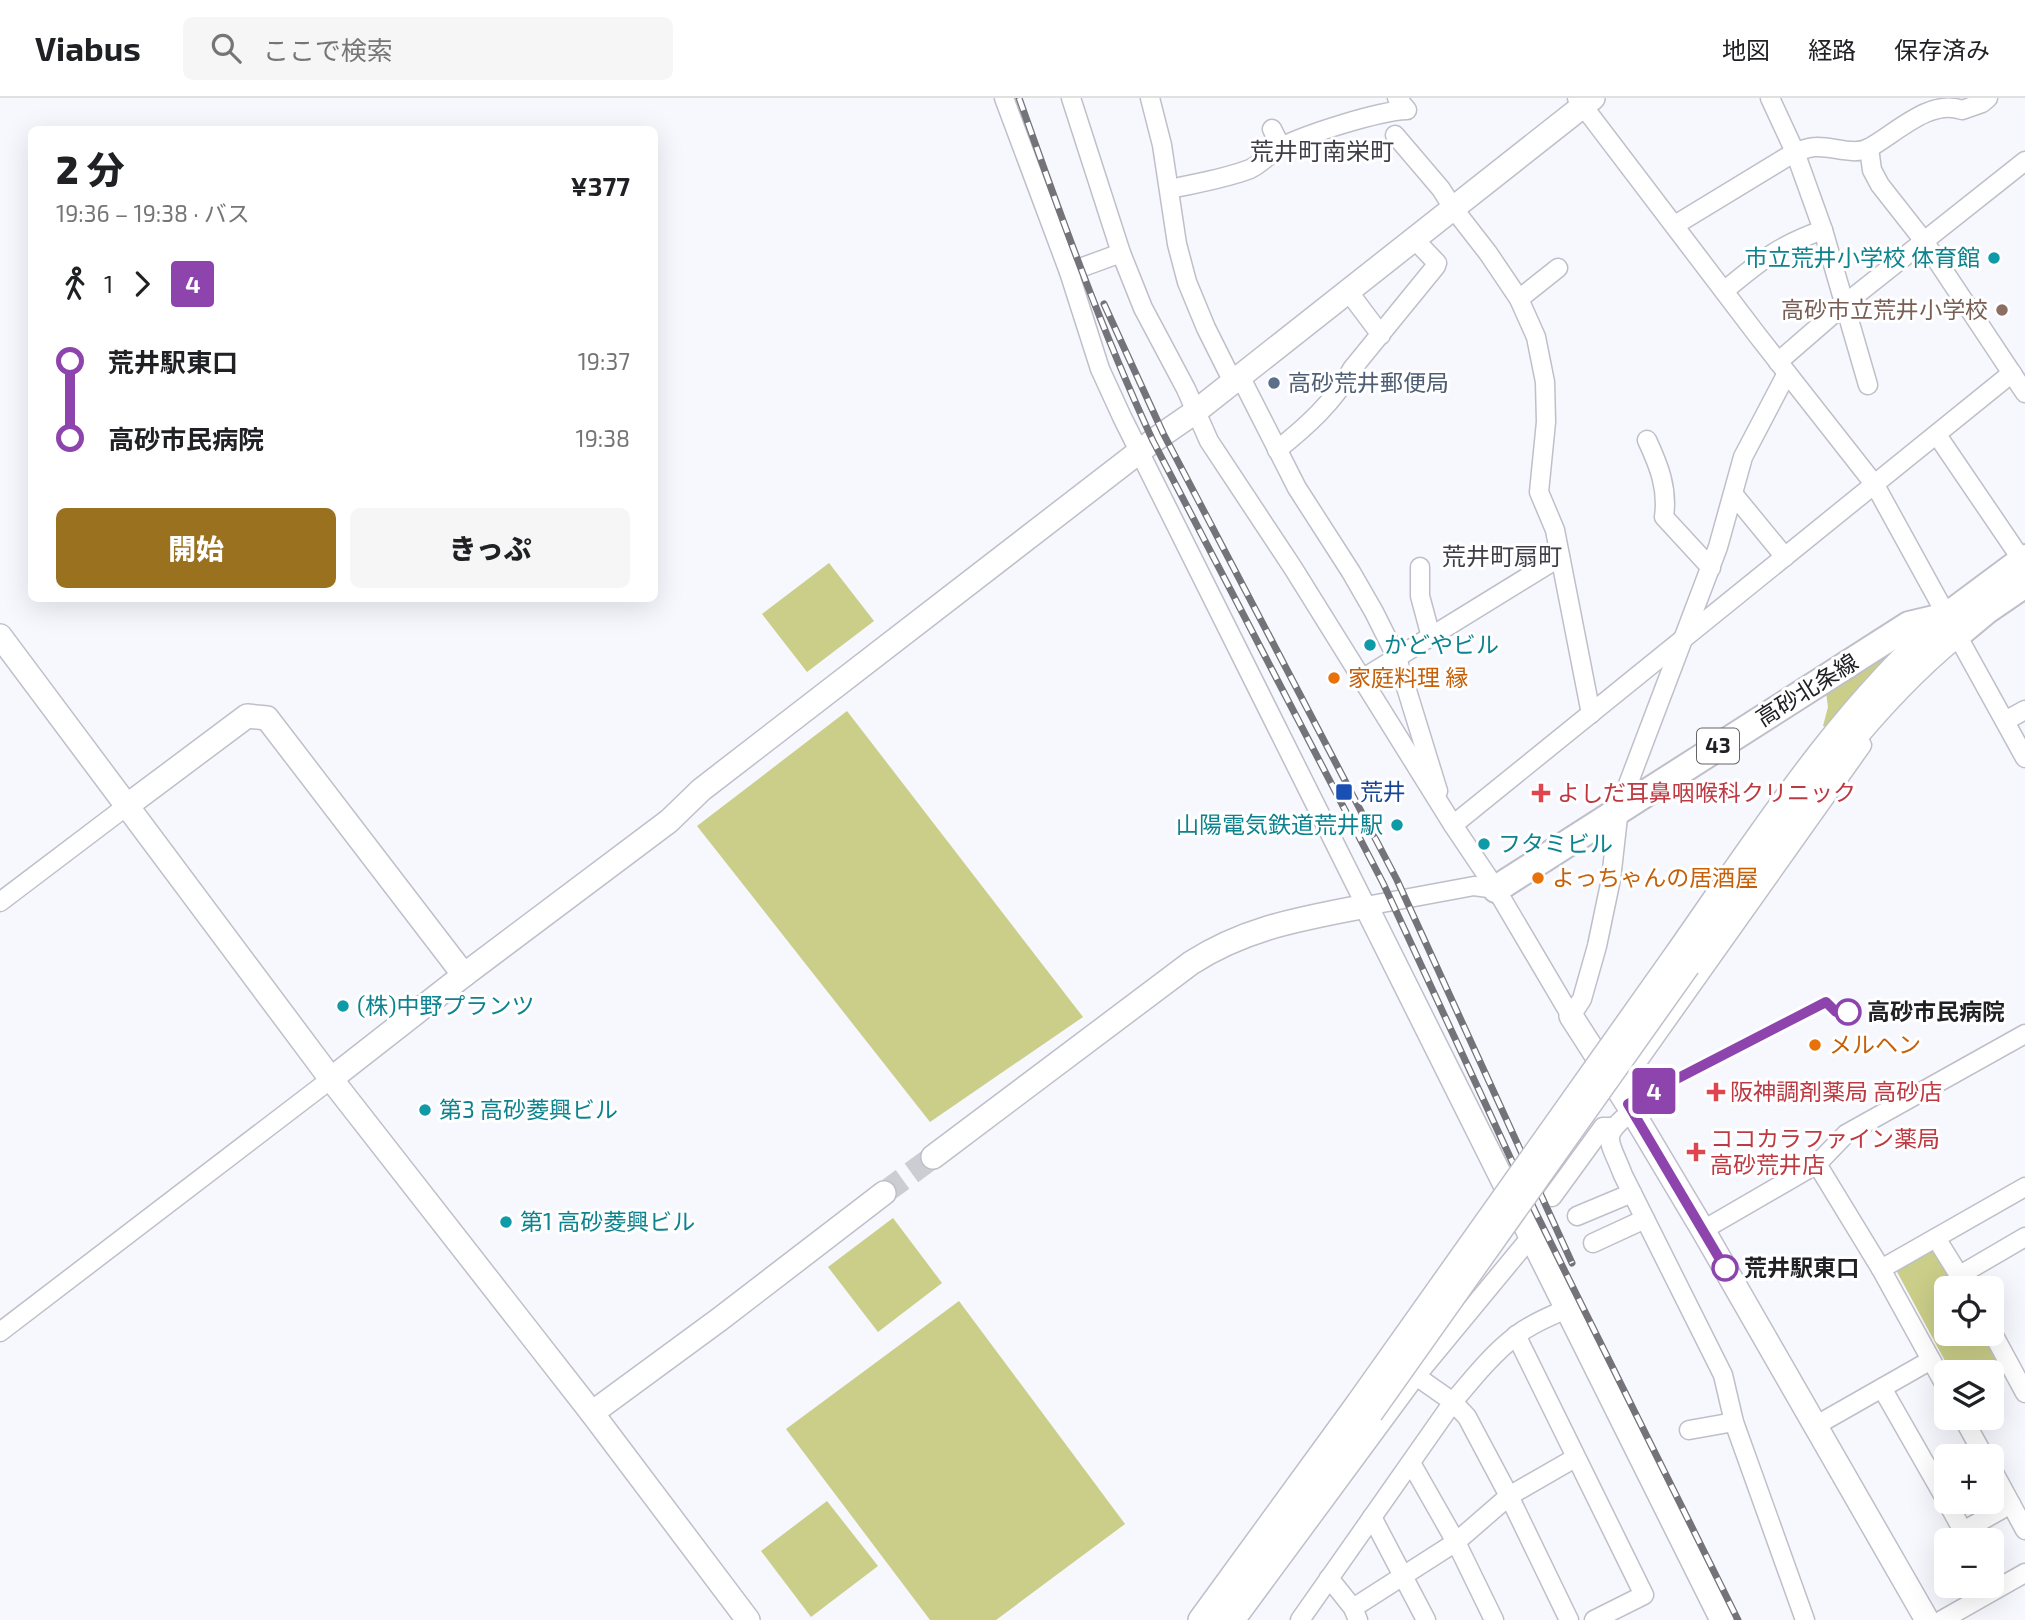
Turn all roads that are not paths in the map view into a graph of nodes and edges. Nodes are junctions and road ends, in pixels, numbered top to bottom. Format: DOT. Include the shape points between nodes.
graph roads {
  1 [pos="1004,98"];
  2 [pos="1071,98"];
  3 [pos="1150,98"];
  4 [pos="1397,98"];
  5 [pos="1770,98"];
  6 [pos="1988,98"];
  7 [pos="1585,101"];
  8 [pos="1272,129"];
  9 [pos="1395,135"];
  10 [pos="1280,147"];
  11 [pos="1869,148"];
  12 [pos="1795,152"];
  13 [pos="2025,160"];
  14 [pos="1170,189"];
  15 [pos="1452,208"];
  16 [pos="1675,225"];
  17 [pos="1822,230"];
  18 [pos="1414,239"];
  19 [pos="1924,241"];
  20 [pos="1121,253"];
  21 [pos="1558,268"];
  22 [pos="1069,272"];
  23 [pos="1348,291"];
  24 [pos="1724,291"];
  25 [pos="1519,299"];
  26 [pos="1846,303"];
  27 [pos="1381,335"];
  28 [pos="1783,368"];
  29 [pos="2012,373"];
  30 [pos="1236,379"];
  31 [pos="1868,385"];
  32 [pos="2025,393"];
  33 [pos="1195,412"];
  34 [pos="1937,435"];
  35 [pos="1647,440"];
  36 [pos="1278,450"];
  37 [pos="1140,453"];
  38 [pos="1875,485"];
  39 [pos="1734,495"];
  40 [pos="1560,557"];
  41 [pos="1784,557"];
  42 [pos="1420,567"];
  43 [pos="2024,567"];
  44 [pos="1711,568"];
  45 [pos="1952,625"];
  46 [pos="0,636"];
  47 [pos="1685,636"];
  48 [pos="1431,637"];
  49 [pos="1397,658"];
  50 [pos="1362,679"];
  51 [pos="2025,710"];
  52 [pos="1591,714"];
  53 [pos="1875,716"];
  54 [pos="2005,721"];
  55 [pos="2025,758"];
  56 [pos="128,805"];
  57 [pos="1442,807"];
  58 [pos="1619,808"];
  59 [pos="1453,825"];
  60 [pos="1496,889"];
  61 [pos="0,902"];
  62 [pos="1366,906"];
  63 [pos="1681,961"];
  64 [pos="464,975"];
  65 [pos="1571,1016"];
  66 [pos="2025,1034"];
  67 [pos="331,1079"];
  68 [pos="1618,1089"];
  69 [pos="1632,1111"];
  70 [pos="1613,1127"];
  71 [pos="933,1157"];
  72 [pos="1817,1164"];
  73 [pos="2025,1187"];
  74 [pos="884,1193"];
  75 [pos="1632,1193"];
  76 [pos="1552,1197"];
  77 [pos="1577,1216"];
  78 [pos="1645,1219"];
  79 [pos="1703,1230"];
  80 [pos="1530,1238"];
  81 [pos="1936,1238"];
  82 [pos="2023,1242"];
  83 [pos="1593,1243"];
  84 [pos="1881,1269"];
  85 [pos="1959,1276"];
  86 [pos="1972,1276"];
  87 [pos="1566,1309"];
  88 [pos="0,1332"];
  89 [pos="1516,1335"];
  90 [pos="2000,1346"];
  91 [pos="1931,1360"];
  92 [pos="1934,1365"];
  93 [pos="1416,1376"];
  94 [pos="1882,1388"];
  95 [pos="2025,1393"];
  96 [pos="1453,1402"];
  97 [pos="1364,1408"];
  98 [pos="592,1413"];
  99 [pos="1734,1422"];
  100 [pos="1815,1426"];
  101 [pos="1688,1427"];
  102 [pos="1575,1458"];
  103 [pos="1410,1463"];
  104 [pos="1934,1480"];
  105 [pos="2004,1491"];
  106 [pos="1509,1496"];
  107 [pos="2011,1504"];
  108 [pos="2004,1508"];
  109 [pos="1954,1514"];
  110 [pos="1994,1514"];
  111 [pos="1371,1517"];
  112 [pos="2025,1530"];
  113 [pos="1455,1542"];
  114 [pos="2025,1573"];
  115 [pos="1404,1576"];
  116 [pos="1329,1578"];
  117 [pos="1355,1614"];
  118 [pos="1717,1618"];
  119 [pos="748,1620"];
  120 [pos="1200,1620"];
  121 [pos="1222,1620"];
  122 [pos="1236,1620"];
  123 [pos="1300,1620"];
  124 [pos="1426,1620"];
  125 [pos="1494,1620"];
  126 [pos="1569,1620"];
  127 [pos="1594,1620"];
  128 [pos="1805,1620"];
  129 [pos="1927,1620"];
  130 [pos="1942,1620"];
  1 -- 22 [label="street"];
  2 -- 20 [label="street"];
  3 -- 14 [label="street"];
  4 -- 10 [label="street" via="1407,110 1356,121"];
  5 -- 12 [label="street"];
  6 -- 11 [label="street" via="1962,110 1954,104 1926,109"];
  7 -- 15 [label="street"];
  7 -- 16 [label="street"];
  8 -- 10 [label="street"];
  9 -- 15 [label="street"];
  10 -- 14 [label="street" via="1252,168"];
  11 -- 12 [label="street" via="1813,147"];
  11 -- 19 [label="street" via="1880,185"];
  12 -- 16 [label="street"];
  12 -- 17 [label="street"];
  13 -- 19 [label="street"];
  14 -- 30 [label="street" via="1177,244 1188,282 1206,328"];
  15 -- 18 [label="street"];
  15 -- 25 [label="street"];
  16 -- 24 [label="street"];
  17 -- 24 [label="street" via="1781,247"];
  17 -- 26 [label="street"];
  18 -- 23 [label="street"];
  18 -- 27 [label="street" via="1436,266"];
  19 -- 26 [label="street"];
  19 -- 29 [label="street"];
  20 -- 22 [label="street"];
  20 -- 33 [label="street" via="1143,309"];
  21 -- 25 [label="street"];
  22 -- 37 [label="street" via="1100,369"];
  23 -- 27 [label="street"];
  23 -- 30 [label="street"];
  24 -- 28 [label="street"];
  25 -- 40 [label="street" via="1536,337 1545,382 1539,492 1555,530"];
  26 -- 28 [label="street"];
  26 -- 31 [label="street"];
  27 -- 36 [label="street" via="1308,426"];
  28 -- 38 [label="street"];
  28 -- 39 [label="street" via="1743,457"];
  29 -- 32 [label="street"];
  29 -- 34 [label="street"];
  30 -- 33 [label="street"];
  30 -- 36 [label="street"];
  33 -- 37 [label="street"];
  33 -- 50 [label="street" via="1209,441"];
  34 -- 38 [label="street"];
  34 -- 43 [label="street"];
  35 -- 44 [label="street" via="1662,473 1667,497 1664,517"];
  36 -- 49 [label="street"];
  37 -- 62 [label="street"];
  37 -- 64 [label="street"];
  38 -- 41 [label="street"];
  38 -- 45 [label="street"];
  39 -- 41 [label="street"];
  39 -- 44 [label="street"];
  40 -- 48 [label="street"];
  40 -- 52 [label="street"];
  41 -- 47 [label="street"];
  42 -- 48 [label="street" via="1420,596"];
  43 -- 45 [label="main road, 高砂北条線 / 43"];
  44 -- 47 [label="street"];
  45 -- 53 [label="street" via="1935,652"];
  45 -- 54 [label="street"];
  45 -- 58 [label="main road, 高砂北条線 / 43" via="1909,625"];
  45 -- 63 [label="street" via="1896,664 1861,702 1808,768"];
  46 -- 56 [label="street"];
  47 -- 52 [label="street"];
  47 -- 58 [label="street"];
  48 -- 49 [label="street"];
  49 -- 50 [label="street"];
  49 -- 57 [label="street"];
  50 -- 57 [label="street"];
  51 -- 54 [label="street"];
  52 -- 59 [label="street"];
  53 -- 63 [label="street"];
  53 -- 68 [label="street" via="1862,744"];
  54 -- 55 [label="street"];
  56 -- 61 [label="street"];
  56 -- 64 [label="street" via="247,716 267,718"];
  56 -- 67 [label="street"];
  57 -- 59 [label="street"];
  58 -- 60 [label="main road, 高砂北条線 / 43"];
  58 -- 65 [label="street" via="1597,946 1582,999"];
  59 -- 60 [label="street"];
  60 -- 62 [label="street" via="1474,887"];
  60 -- 65 [label="street"];
  62 -- 71 [label="street" via="1273,925 1216,947"];
  62 -- 80 [label="street"];
  63 -- 97 [label="street, bridge"];
  64 -- 67 [label="street"];
  65 -- 68 [label="street"];
  66 -- 72 [label="street" via="1846,1134"];
  67 -- 88 [label="street"];
  67 -- 98 [label="street"];
  68 -- 69 [label="street"];
  69 -- 70 [label="street"];
  69 -- 79 [label="street"];
  70 -- 75 [label="street" via="1610,1140"];
  70 -- 76 [label="street" via="1603,1127"];
  72 -- 79 [label="street"];
  72 -- 84 [label="street"];
  73 -- 81 [label="street"];
  74 -- 98 [label="street"];
  75 -- 77 [label="street"];
  75 -- 78 [label="street"];
  78 -- 83 [label="street"];
  78 -- 99 [label="street" via="1723,1375"];
  79 -- 100 [label="street"];
  80 -- 87 [label="street"];
  80 -- 93 [label="street"];
  81 -- 84 [label="street"];
  81 -- 85 [label="street"];
  82 -- 86 [label="street"];
  84 -- 91 [label="street"];
  87 -- 89 [label="street"];
  87 -- 118 [label="street"];
  89 -- 96 [label="street"];
  89 -- 102 [label="street"];
  90 -- 95 [label="street"];
  91 -- 92 [label="street"];
  91 -- 94 [label="street"];
  93 -- 96 [label="street"];
  93 -- 122 [label="street"];
  94 -- 100 [label="street"];
  94 -- 104 [label="street"];
  96 -- 103 [label="street"];
  96 -- 106 [label="street" via="1467,1417"];
  97 -- 120 [label="street"];
  97 -- 121 [label="street"];
  98 -- 119 [label="street"];
  99 -- 101 [label="street"];
  99 -- 128 [label="street"];
  100 -- 129 [label="street"];
  102 -- 106 [label="street"];
  102 -- 127 [label="street" via="1644,1595"];
  103 -- 111 [label="street"];
  103 -- 113 [label="street"];
  105 -- 107 [label="street"];
  106 -- 113 [label="street"];
  106 -- 126 [label="street"];
  107 -- 108 [label="street"];
  107 -- 112 [label="street"];
  109 -- 110 [label="street" via="1964,1531"];
  111 -- 115 [label="street"];
  111 -- 116 [label="street"];
  113 -- 115 [label="street"];
  113 -- 125 [label="street"];
  114 -- 130 [label="street"];
  115 -- 117 [label="street"];
  115 -- 124 [label="street"];
  116 -- 117 [label="street"];
  116 -- 123 [label="street"];
}
